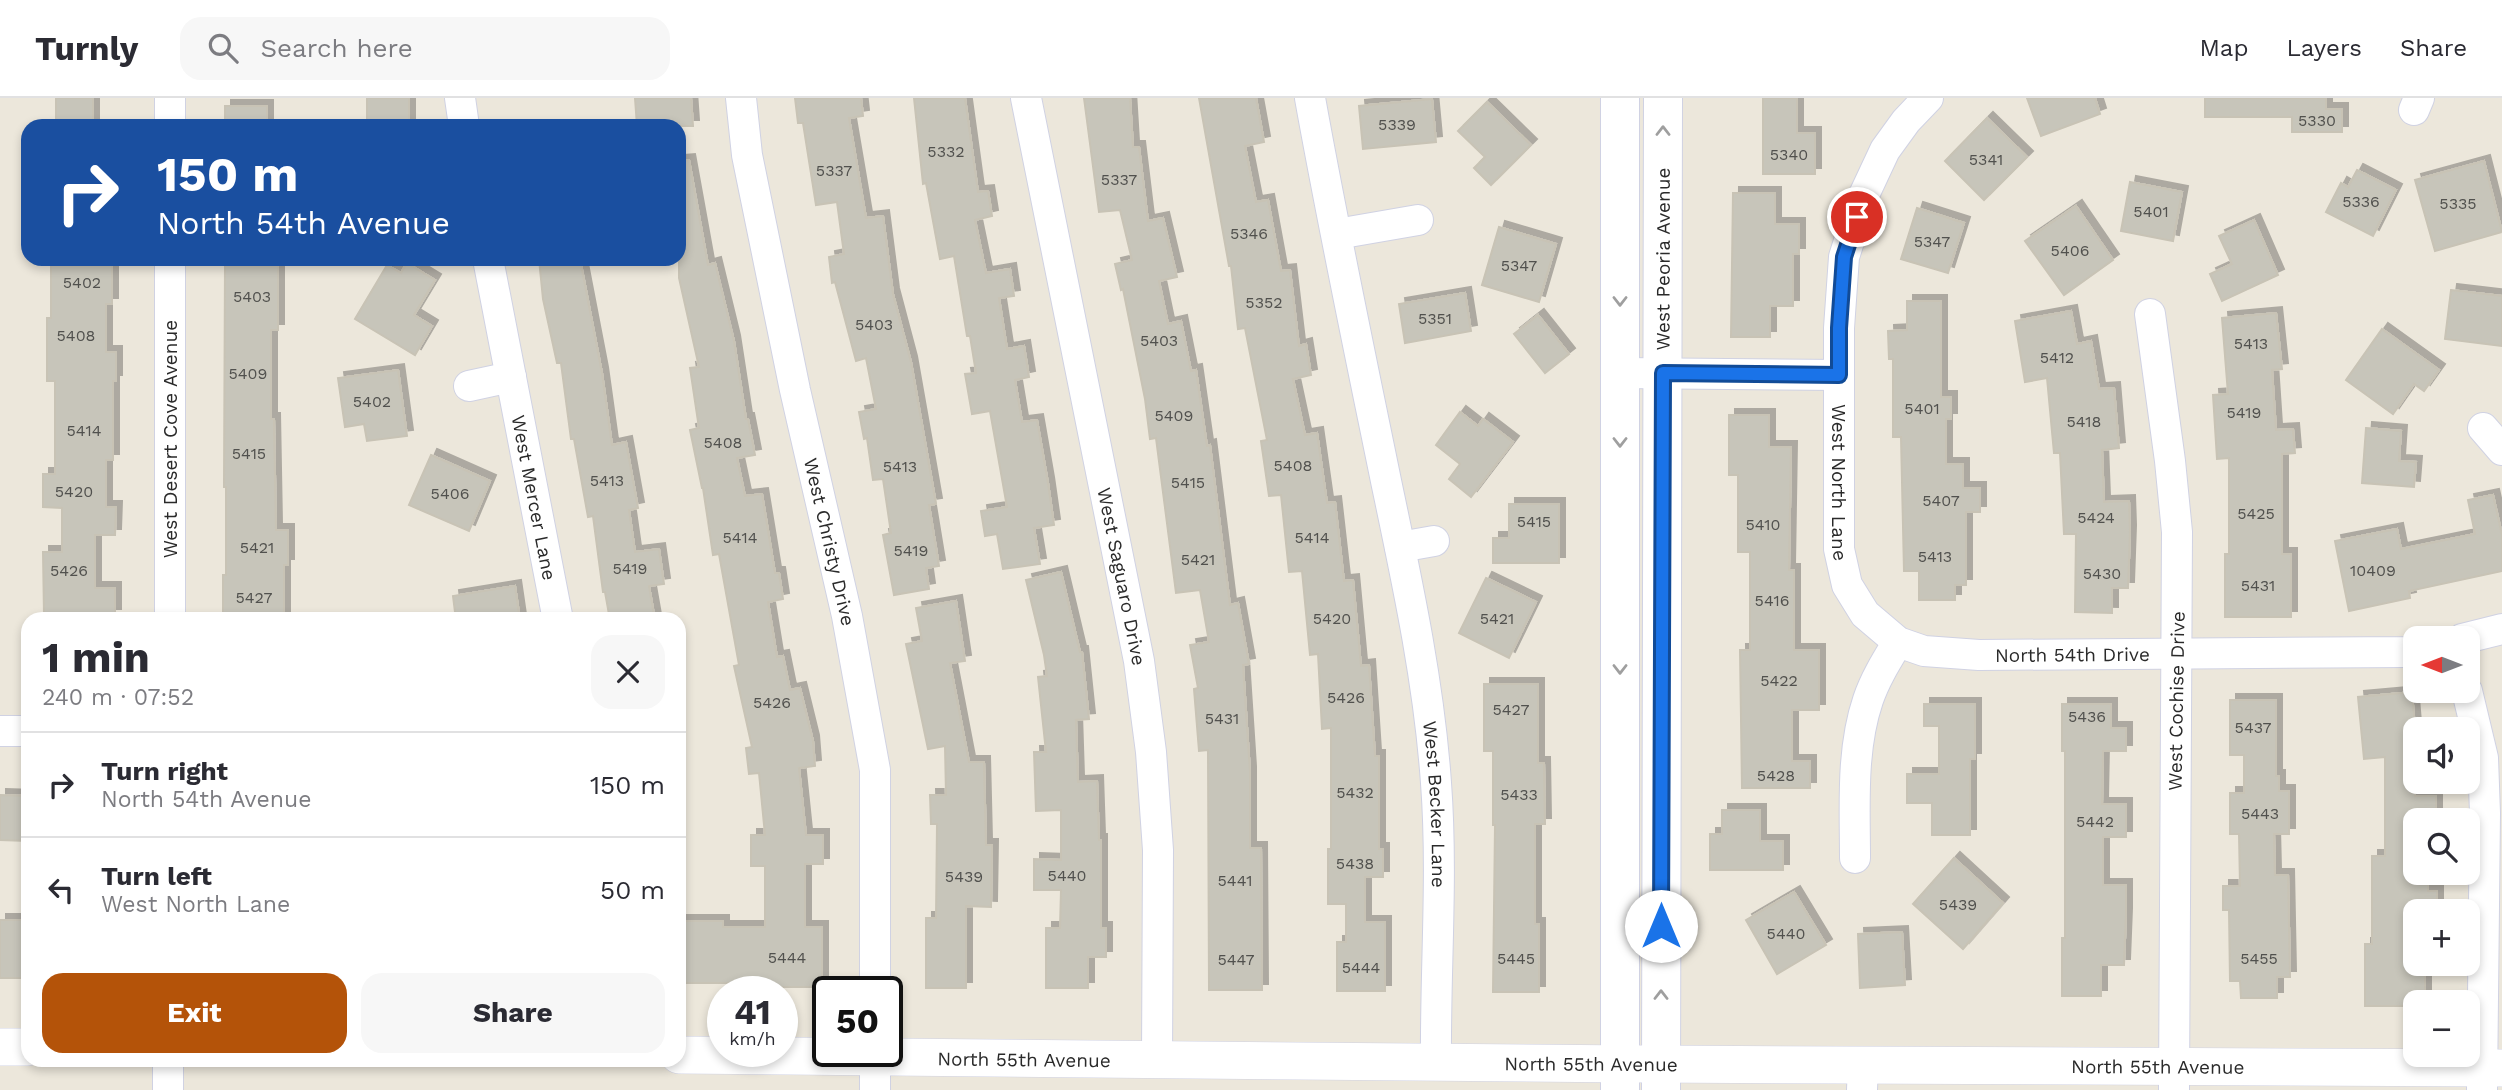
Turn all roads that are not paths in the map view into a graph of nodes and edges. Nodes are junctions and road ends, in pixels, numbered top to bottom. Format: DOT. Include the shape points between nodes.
graph roads {
  1 [pos="170,98"];
  2 [pos="460,98"];
  3 [pos="741,98"];
  4 [pos="1026,98"];
  5 [pos="1310,98"];
  6 [pos="1620,98"];
  7 [pos="1664,98"];
  8 [pos="1928,98"];
  9 [pos="170,119"];
  10 [pos="463,119"];
  11 [pos="1418,220"];
  12 [pos="1337,234"];
  13 [pos="170,266"];
  14 [pos="489,266"];
  15 [pos="2150,314"];
  16 [pos="1620,373"];
  17 [pos="1663,373"];
  18 [pos="1839,375"];
  19 [pos="511,377"];
  20 [pos="468,386"];
  21 [pos="1434,541"];
  22 [pos="1400,547"];
  23 [pos="170,612"];
  24 [pos="556,612"];
  25 [pos="2502,629"];
  26 [pos="2480,634"];
  27 [pos="1898,642"];
  28 [pos="2403,652"];
  29 [pos="2176,653"];
  30 [pos="2470,704"];
  31 [pos="0,731"];
  32 [pos="21,731"];
  33 [pos="1855,858"];
  34 [pos="876,976"];
  35 [pos="0,1047"];
  36 [pos="21,1047"];
  37 [pos="686,1055"];
  38 [pos="1157,1061"];
  39 [pos="812,1062"];
  40 [pos="1436,1063"];
  41 [pos="903,1066"];
  42 [pos="168,1067"];
  43 [pos="2489,1075"];
  44 [pos="1620,1077"];
  45 [pos="1661,1077"];
  46 [pos="1863,1077"];
  47 [pos="2174,1079"];
  48 [pos="167,1090"];
  1 -- 9 [label="street"];
  2 -- 10 [label="street"];
  3 -- 34 [label="street, West Christy Drive" via="747,155 876,770"];
  4 -- 38 [label="street, West Saguaro Drive" via="1139,661 1158,850"];
  5 -- 12 [label="street, West Becker Lane"];
  6 -- 16 [label="main road, one-way"];
  17 -- 7 [label="main road, West Peoria Avenue, one-way"];
  8 -- 18 [label="street, West North Lane" via="1885,150 1863,197 1844,257"];
  11 -- 12 [label="street"];
  12 -- 22 [label="street, West Becker Lane"];
  13 -- 23 [label="street, West Desert Cove Avenue"];
  14 -- 19 [label="street, West Mercer Lane"];
  15 -- 29 [label="street, West Cochise Drive" via="2177,532"];
  16 -- 17 [label="street"];
  16 -- 44 [label="main road, one-way"];
  17 -- 18 [label="street"];
  45 -- 17 [label="main road, West Peoria Avenue, one-way"];
  18 -- 27 [label="street, West North Lane" via="1839,548 1847,585 1865,614"];
  19 -- 20 [label="street"];
  19 -- 24 [label="street, West Mercer Lane"];
  21 -- 22 [label="street"];
  22 -- 40 [label="street, West Becker Lane" via="1418,640 1436,783"];
  25 -- 26 [label="street"];
  27 -- 29 [label="street, North 54th Drive" via="1924,651 1979,654"];
  27 -- 33 [label="street" via="1867,701 1858,751"];
  28 -- 29 [label="street, North 54th Drive"];
  29 -- 47 [label="street, West Cochise Drive"];
  30 -- 43 [label="street" via="2483,758"];
  31 -- 32 [label="street"];
  35 -- 36 [label="street"];
  37 -- 39 [label="street, North 55th Avenue"];
  38 -- 40 [label="street, North 55th Avenue"];
  38 -- 41 [label="street, North 55th Avenue"];
  40 -- 44 [label="street, North 55th Avenue"];
  42 -- 48 [label="street"];
  43 -- 47 [label="street, North 55th Avenue"];
  44 -- 45 [label="street, North 55th Avenue"];
  45 -- 46 [label="street, North 55th Avenue"];
  46 -- 47 [label="street, North 55th Avenue"];
}
